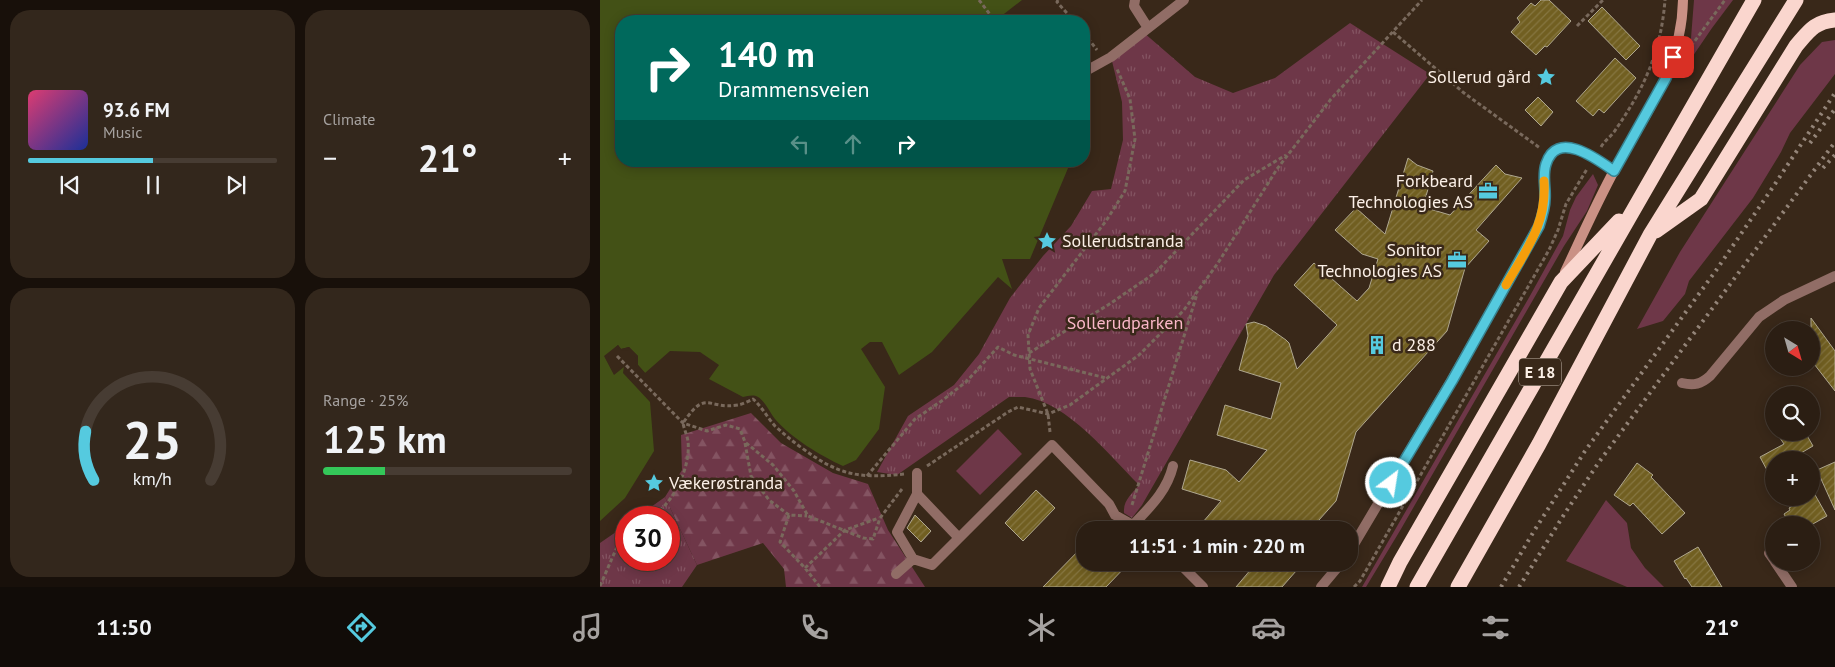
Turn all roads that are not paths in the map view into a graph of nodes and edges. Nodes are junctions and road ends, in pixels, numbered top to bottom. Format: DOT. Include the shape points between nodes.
graph roads {
  1 [pos="1135,0"];
  2 [pos="1184,0"];
  3 [pos="1683,0"];
  4 [pos="1754,0"];
  5 [pos="1796,0"];
  6 [pos="1835,20"];
  7 [pos="1148,28"];
  8 [pos="1090,69"];
  9 [pos="1614,171"];
  10 [pos="1634,206"];
  11 [pos="1650,235"];
  12 [pos="1835,276"];
  13 [pos="1561,282"];
  14 [pos="1682,383"];
  15 [pos="1174,466"];
  16 [pos="917,473"];
  17 [pos="917,494"];
  18 [pos="1125,521"];
  19 [pos="1137,521"];
  20 [pos="959,538"];
  21 [pos="1358,538"];
  22 [pos="913,559"];
  23 [pos="1400,562"];
  24 [pos="1187,571"];
  25 [pos="1334,571"];
  26 [pos="1781,571"];
  27 [pos="896,574"];
  28 [pos="1203,587"];
  29 [pos="1321,587"];
  30 [pos="1381,587"];
  31 [pos="1388,587"];
  32 [pos="1417,587"];
  33 [pos="1458,587"];
  34 [pos="1792,587"];
  1 -- 7 [label="street" via="1134,6"];
  2 -- 7 [label="street"];
  3 -- 9 [label="street" via="1679,38 1666,78"];
  4 -- 10 [label="highway, E 18"];
  5 -- 11 [label="highway, E 18"];
  6 -- 11 [label="highway, E 18" via="1812,27 1796,46 1702,199"];
  7 -- 8 [label="street"];
  9 -- 13 [label="street"];
  9 -- 21 [label="street" via="1583,151 1570,148 1558,150 1550,156 1546,164 1545,198 1539,226 1452,381"];
  10 -- 13 [label="highway"];
  10 -- 32 [label="highway, E 18"];
  11 -- 33 [label="highway, E 18" via="1539,444"];
  12 -- 14 [label="street" via="1784,300 1759,317 1704,381 1698,385"];
  13 -- 23 [label="highway"];
  15 -- 19 [label="street" via="1163,492"];
  16 -- 17 [label="street"];
  17 -- 20 [label="street"];
  17 -- 22 [label="street" via="897,532"];
  18 -- 20 [label="street" via="1115,515 1109,504 1052,445"];
  20 -- 22 [label="street" via="932,565"];
  22 -- 27 [label="street"];
  23 -- 30 [label="street"];
  23 -- 31 [label="highway"];
  24 -- 28 [label="street"];
  25 -- 29 [label="street"];
  26 -- 34 [label="street"];
}
